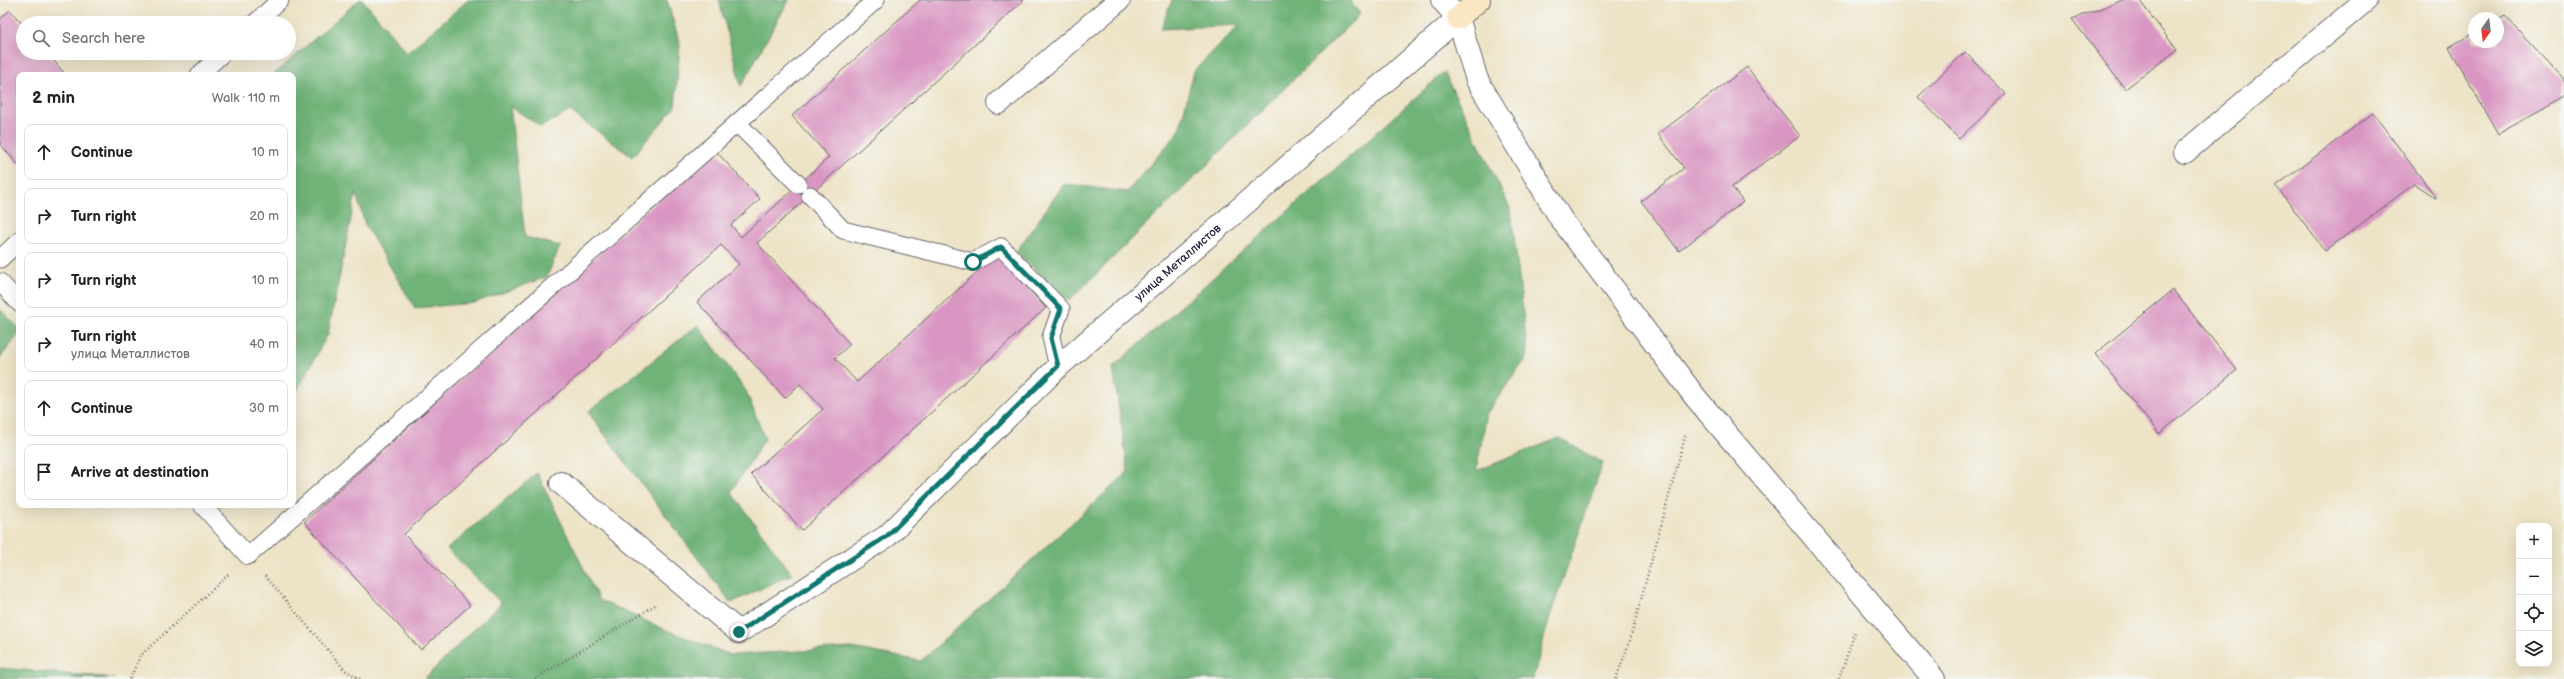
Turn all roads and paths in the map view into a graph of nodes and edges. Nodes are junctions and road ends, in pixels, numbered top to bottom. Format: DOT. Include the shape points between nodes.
graph roads {
  1 [pos="280,0"];
  2 [pos="876,0"];
  3 [pos="1119,0"];
  4 [pos="1442,0"];
  5 [pos="1479,0"];
  6 [pos="2366,0"];
  7 [pos="263,16"];
  8 [pos="1458,18"];
  9 [pos="215,60"];
  10 [pos="202,72"];
  11 [pos="999,103"];
  12 [pos="737,123"];
  13 [pos="2185,152"];
  14 [pos="16,244"];
  15 [pos="0,259"];
  16 [pos="0,282"];
  17 [pos="16,300"];
  18 [pos="1058,366"];
  19 [pos="1696,398"];
  20 [pos="561,483"];
  21 [pos="205,508"];
  22 [pos="248,556"];
  23 [pos="685,586"];
  24 [pos="1866,598"];
  25 [pos="130,679"];
  26 [pos="360,679"];
  27 [pos="535,679"];
  28 [pos="1616,679"];
  29 [pos="1839,679"];
  30 [pos="1934,679"];
  1 -- 7 [label="lane"];
  2 -- 12 [label="lane"];
  3 -- 11 [label="street"];
  4 -- 8 [label="street"];
  5 -- 8 [label="street, улица Металлистов"];
  6 -- 13 [label="street"];
  8 -- 18 [label="street, улица Металлистов"];
  8 -- 19 [label="street" via="1477,80 1561,219"];
  9 -- 10 [label="lane"];
  12 -- 18 [label="lane" via="843,230 973,262 1001,247 1061,309 1051,338"];
  12 -- 22 [label="lane"];
  14 -- 15 [label="lane"];
  16 -- 17 [label="lane"];
  18 -- 23 [label="street, улица Металлистов" via="887,536 739,632"];
  19 -- 24 [label="street"];
  19 -- 28 [label="path" via="1630,640"];
  20 -- 23 [label="street"];
  21 -- 22 [label="lane"];
  22 -- 25 [label="path" via="140,656"];
  22 -- 26 [label="path" via="344,670"];
  23 -- 27 [label="path"];
  24 -- 29 [label="path"];
  24 -- 30 [label="street"];
}
